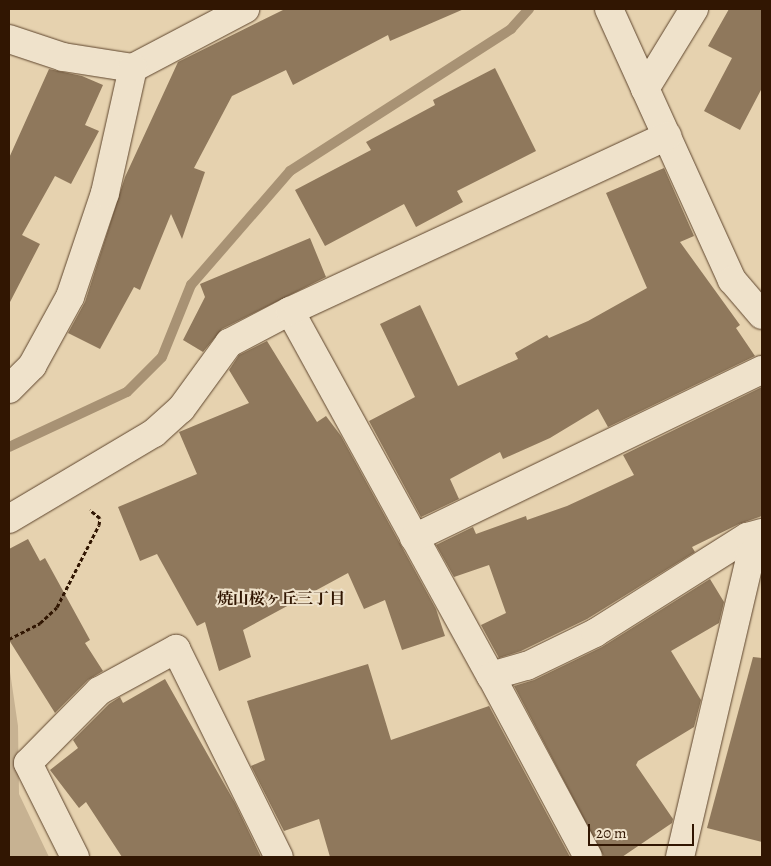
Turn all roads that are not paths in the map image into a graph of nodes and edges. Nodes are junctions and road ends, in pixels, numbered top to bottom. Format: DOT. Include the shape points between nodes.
graph roads {
  1 [pos="245,9"];
  2 [pos="609,9"];
  3 [pos="694,9"];
  4 [pos="9,38"];
  5 [pos="133,68"];
  6 [pos="645,89"];
  7 [pos="667,136"];
  8 [pos="290,311"];
  9 [pos="762,315"];
  10 [pos="762,370"];
  11 [pos="9,389"];
  12 [pos="9,519"];
  13 [pos="762,532"];
  14 [pos="414,538"];
  15 [pos="762,539"];
  16 [pos="491,676"];
  17 [pos="76,857"];
  18 [pos="279,857"];
  19 [pos="588,857"];
  20 [pos="680,857"];
  1 -- 5 [label="street"];
  2 -- 6 [label="street"];
  3 -- 6 [label="street"];
  4 -- 5 [label="street" via="62,57"];
  5 -- 11 [label="street" via="105,193 70,297 32,366"];
  6 -- 7 [label="street"];
  7 -- 8 [label="street"];
  7 -- 9 [label="street" via="732,280"];
  8 -- 12 [label="street" via="229,343 181,409 154,434"];
  8 -- 14 [label="street"];
  10 -- 14 [label="street"];
  13 -- 16 [label="street" via="748,537 595,634 527,666"];
  14 -- 16 [label="street"];
  15 -- 20 [label="street" via="750,558"];
  16 -- 19 [label="street"];
  17 -- 18 [label="street" via="28,764 99,691 176,649"];
}
